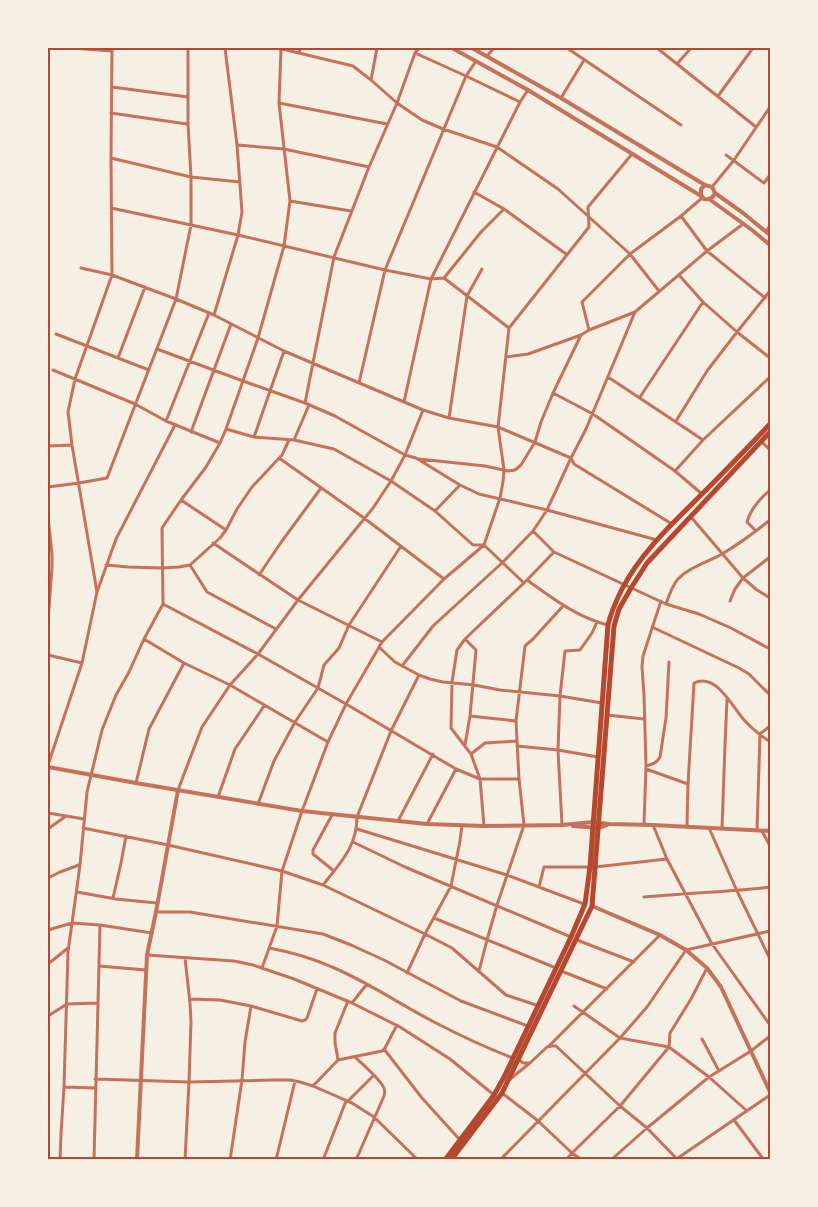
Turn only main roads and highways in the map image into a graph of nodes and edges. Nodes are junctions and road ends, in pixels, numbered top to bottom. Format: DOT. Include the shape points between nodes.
graph roads {
  1 [pos="770,424"];
  2 [pos="770,432"];
  3 [pos="596,825"];
  4 [pos="593,867"];
  5 [pos="574,938"];
  6 [pos="558,970"];
  7 [pos="516,1059"];
  8 [pos="445,1160"];
  9 [pos="451,1160"];
  1 -- 3 [label="main road" via="657,540 640,560 613,606 608,625 602,702"];
  2 -- 3 [label="main road" via="647,563 619,609 614,626"];
  3 -- 4 [label="main road"];
  4 -- 5 [label="main road"];
  4 -- 5 [label="main road" via="592,906"];
  5 -- 6 [label="main road"];
  6 -- 7 [label="main road"];
  6 -- 7 [label="main road"];
  7 -- 8 [label="main road" via="494,1095"];
  7 -- 9 [label="main road" via="502,1093"];
}
